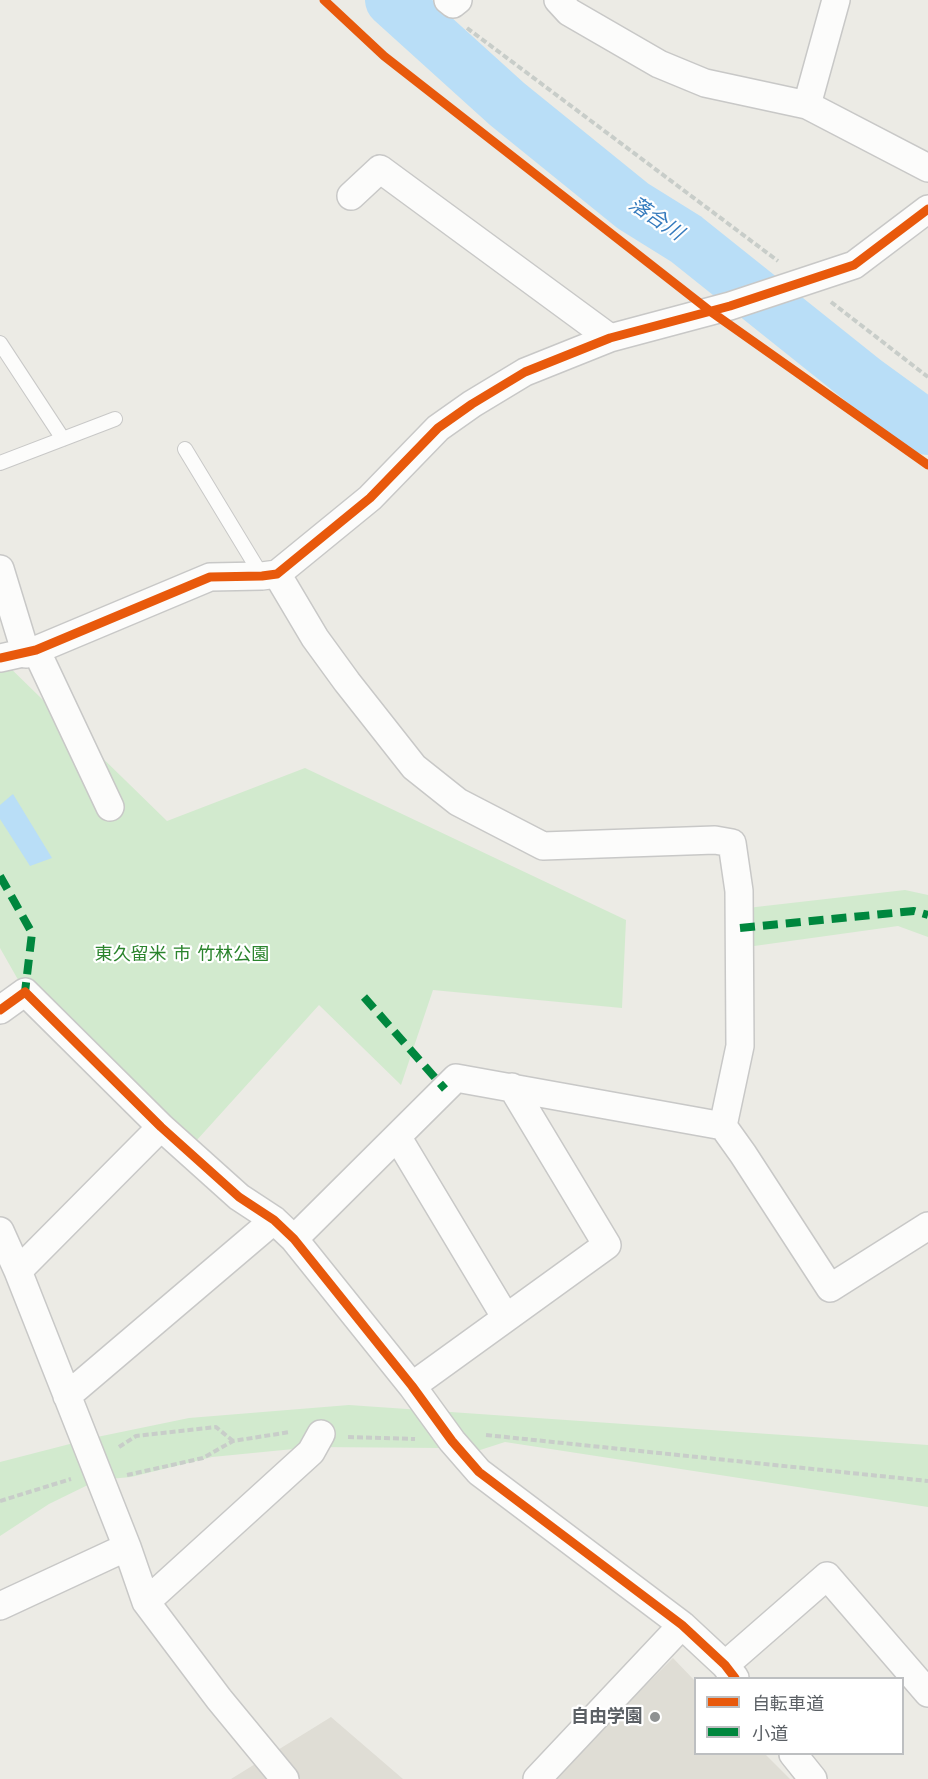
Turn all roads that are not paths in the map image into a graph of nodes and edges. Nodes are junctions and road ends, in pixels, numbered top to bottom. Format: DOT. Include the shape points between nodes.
graph roads {
  1 [pos="448,0"];
  2 [pos="558,0"];
  3 [pos="836,0"];
  4 [pos="461,13"];
  5 [pos="807,105"];
  6 [pos="928,168"];
  7 [pos="351,196"];
  8 [pos="928,208"];
  9 [pos="610,338"];
  10 [pos="0,343"];
  11 [pos="115,419"];
  12 [pos="63,439"];
  13 [pos="185,449"];
  14 [pos="0,463"];
  15 [pos="0,569"];
  16 [pos="270,575"];
  17 [pos="31,652"];
  18 [pos="0,658"];
  19 [pos="110,807"];
  20 [pos="0,1010"];
  21 [pos="512,1087"];
  22 [pos="723,1126"];
  23 [pos="161,1127"];
  24 [pos="398,1138"];
  25 [pos="274,1220"];
  26 [pos="928,1226"];
  27 [pos="0,1231"];
  28 [pos="294,1239"];
  29 [pos="18,1271"];
  30 [pos="506,1318"];
  31 [pos="412,1386"];
  32 [pos="67,1396"];
  33 [pos="321,1434"];
  34 [pos="127,1547"];
  35 [pos="146,1602"];
  36 [pos="0,1606"];
  37 [pos="682,1625"];
  38 [pos="730,1672"];
  39 [pos="928,1693"];
  40 [pos="794,1755"];
  41 [pos="285,1779"];
  42 [pos="537,1779"];
  43 [pos="813,1779"];
  1 -- 4 [label="street"];
  2 -- 5 [label="street" via="569,12 659,64 705,83"];
  3 -- 5 [label="street"];
  5 -- 6 [label="street"];
  7 -- 9 [label="street" via="380,169"];
  8 -- 9 [label="street" via="854,265 720,309"];
  9 -- 16 [label="street" via="525,372 463,410 438,428 370,498"];
  10 -- 12 [label="lane"];
  11 -- 12 [label="lane"];
  12 -- 14 [label="lane"];
  13 -- 16 [label="lane"];
  15 -- 17 [label="street"];
  16 -- 17 [label="street" via="210,577"];
  16 -- 22 [label="street" via="414,767 458,802 543,846 715,840 732,843 740,891 740,1046"];
  17 -- 18 [label="street"];
  17 -- 19 [label="street"];
  20 -- 23 [label="street" via="25,992"];
  21 -- 22 [label="street"];
  21 -- 24 [label="street" via="456,1078"];
  21 -- 30 [label="street" via="607,1245"];
  22 -- 26 [label="street" via="830,1288"];
  23 -- 25 [label="street" via="238,1197"];
  23 -- 29 [label="street"];
  24 -- 28 [label="street"];
  24 -- 30 [label="street"];
  25 -- 28 [label="street"];
  25 -- 32 [label="street"];
  27 -- 29 [label="street"];
  28 -- 31 [label="street"];
  29 -- 32 [label="street"];
  30 -- 31 [label="street"];
  31 -- 37 [label="street" via="479,1472"];
  32 -- 34 [label="street"];
  33 -- 35 [label="street" via="311,1452"];
  34 -- 35 [label="street"];
  34 -- 36 [label="street"];
  35 -- 41 [label="street"];
  37 -- 38 [label="street"];
  37 -- 42 [label="street"];
  38 -- 39 [label="street" via="827,1576"];
  40 -- 43 [label="street"];
}
